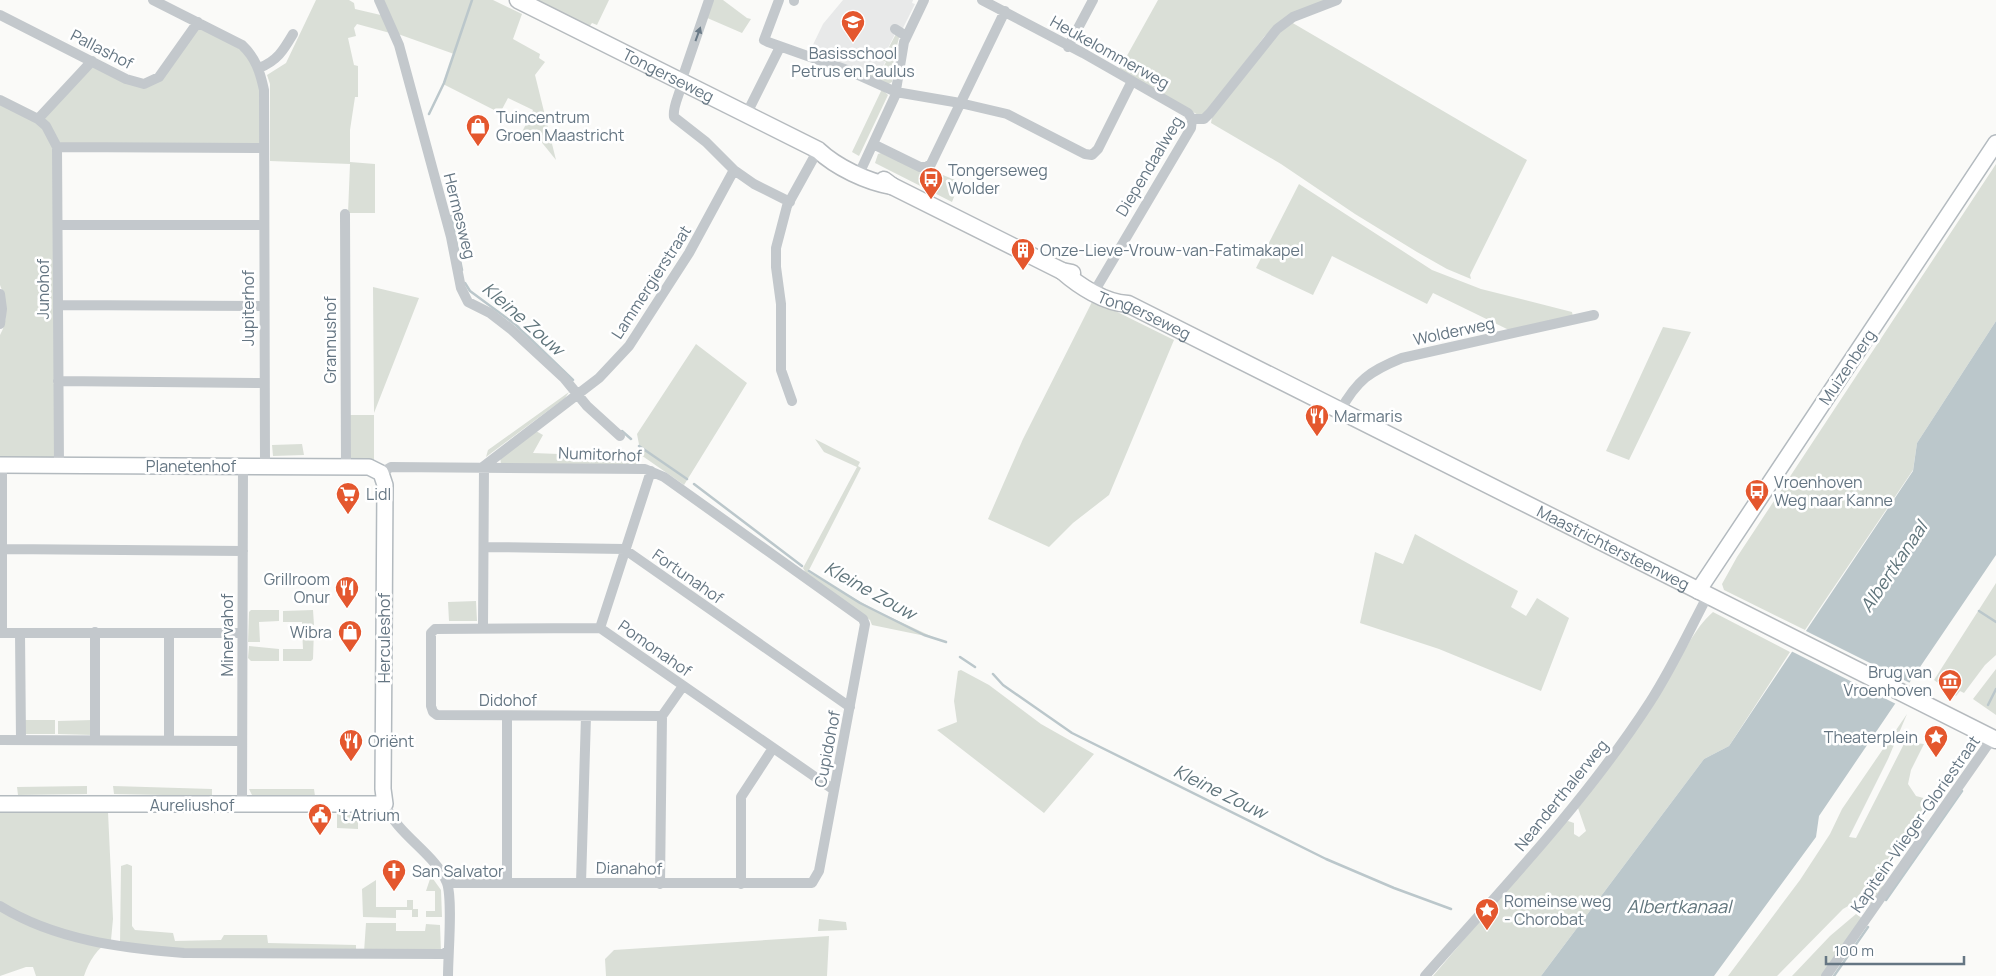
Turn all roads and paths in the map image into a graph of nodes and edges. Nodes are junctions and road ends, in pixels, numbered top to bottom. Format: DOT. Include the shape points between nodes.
graph roads {
  1 [pos="153,0"];
  2 [pos="379,0"];
  3 [pos="518,0"];
  4 [pos="708,0"];
  5 [pos="779,0"];
  6 [pos="924,0"];
  7 [pos="982,0"];
  8 [pos="1094,0"];
  9 [pos="1337,0"];
  10 [pos="1004,11"];
  11 [pos="0,15"];
  12 [pos="198,22"];
  13 [pos="895,29"];
  14 [pos="293,34"];
  15 [pos="906,36"];
  16 [pos="775,45"];
  17 [pos="1068,47"];
  18 [pos="92,61"];
  19 [pos="259,68"];
  20 [pos="1132,81"];
  21 [pos="682,84"];
  22 [pos="896,92"];
  23 [pos="0,100"];
  24 [pos="960,103"];
  25 [pos="746,115"];
  26 [pos="38,119"];
  27 [pos="1192,119"];
  28 [pos="1996,143"];
  29 [pos="873,144"];
  30 [pos="57,147"];
  31 [pos="263,148"];
  32 [pos="818,150"];
  33 [pos="734,170"];
  34 [pos="861,171"];
  35 [pos="790,202"];
  36 [pos="345,214"];
  37 [pos="58,225"];
  38 [pos="263,225"];
  39 [pos="1096,288"];
  40 [pos="0,294"];
  41 [pos="58,305"];
  42 [pos="263,306"];
  43 [pos="1594,315"];
  44 [pos="0,324"];
  45 [pos="1228,355"];
  46 [pos="58,381"];
  47 [pos="264,383"];
  48 [pos="577,394"];
  49 [pos="792,401"];
  50 [pos="1340,411"];
  51 [pos="620,436"];
  52 [pos="1,465"];
  53 [pos="58,466"];
  54 [pos="243,466"];
  55 [pos="346,466"];
  56 [pos="484,466"];
  57 [pos="265,467"];
  58 [pos="650,471"];
  59 [pos="381,473"];
  60 [pos="484,547"];
  61 [pos="3,549"];
  62 [pos="624,549"];
  63 [pos="243,551"];
  64 [pos="1703,593"];
  65 [pos="862,619"];
  66 [pos="483,628"];
  67 [pos="600,628"];
  68 [pos="95,632"];
  69 [pos="1,633"];
  70 [pos="20,633"];
  71 [pos="169,633"];
  72 [pos="242,633"];
  73 [pos="431,633"];
  74 [pos="683,686"];
  75 [pos="850,707"];
  76 [pos="507,716"];
  77 [pos="586,716"];
  78 [pos="662,716"];
  79 [pos="1995,739"];
  80 [pos="0,740"];
  81 [pos="21,740"];
  82 [pos="95,740"];
  83 [pos="169,741"];
  84 [pos="242,741"];
  85 [pos="773,748"];
  86 [pos="834,790"];
  87 [pos="0,804"];
  88 [pos="385,804"];
  89 [pos="242,805"];
  90 [pos="581,882"];
  91 [pos="446,883"];
  92 [pos="507,883"];
  93 [pos="812,883"];
  94 [pos="660,884"];
  95 [pos="741,884"];
  96 [pos="0,906"];
  97 [pos="448,952"];
  98 [pos="448,976"];
  99 [pos="1425,976"];
  100 [pos="1826,976"];
  1 -- 12 [label="street"];
  2 -- 48 [label="street, Hermesweg" via="399,45 447,220 461,288 468,302 490,312 507,325"];
  3 -- 21 [label="main road, Tongerseweg"];
  21 -- 4 [label="street, one-way"];
  5 -- 16 [label="street" via="764,40"];
  6 -- 15 [label="street"];
  7 -- 10 [label="street, Heukelommerweg"];
  8 -- 17 [label="street"];
  9 -- 27 [label="street, Diependaalweg" via="1293,17 1277,29 1204,120"];
  10 -- 17 [label="street, Heukelommerweg"];
  10 -- 24 [label="street"];
  11 -- 18 [label="street, Pallashof"];
  12 -- 18 [label="street, Pallashof" via="153,81 135,83"];
  12 -- 19 [label="street" via="242,45"];
  13 -- 15 [label="street"];
  14 -- 19 [label="street" via="273,62"];
  15 -- 22 [label="street"];
  16 -- 22 [label="street" via="848,70"];
  16 -- 25 [label="street"];
  17 -- 20 [label="street, Heukelommerweg"];
  18 -- 26 [label="street"];
  19 -- 31 [label="street, Jupiterhof" via="264,90"];
  20 -- 24 [label="street" via="1098,149 1088,155 1007,114"];
  20 -- 27 [label="street, Heukelommerweg" via="1188,113"];
  21 -- 25 [label="main road, Tongerseweg"];
  21 -- 33 [label="street" via="674,111 675,120 706,142"];
  22 -- 24 [label="street"];
  22 -- 29 [label="street"];
  23 -- 26 [label="street"];
  24 -- 29 [label="street" via="931,164 926,168"];
  25 -- 32 [label="main road, Tongerseweg"];
  26 -- 30 [label="street, Junohof" via="46,126"];
  27 -- 39 [label="street, Diependaalweg" via="1191,128"];
  28 -- 64 [label="street, Muizenberg"];
  29 -- 34 [label="street"];
  30 -- 31 [label="street"];
  30 -- 37 [label="street, Junohof"];
  31 -- 38 [label="street, Jupiterhof"];
  32 -- 34 [label="main road, Tongerseweg" via="830,152"];
  32 -- 35 [label="street"];
  33 -- 35 [label="street"];
  33 -- 48 [label="street, Lammergierstraat" via="648,320 611,365"];
  34 -- 39 [label="main road, Tongerseweg" via="882,178 892,186 1062,271 1080,275"];
  35 -- 49 [label="street" via="781,222 776,257 781,304 781,370"];
  36 -- 55 [label="street, Grannushof"];
  37 -- 38 [label="street"];
  37 -- 41 [label="street, Junohof"];
  38 -- 42 [label="street, Jupiterhof"];
  39 -- 45 [label="main road, Tongerseweg" via="1123,297 1128,304"];
  40 -- 44 [label="street"];
  41 -- 42 [label="street"];
  41 -- 46 [label="street, Junohof"];
  42 -- 47 [label="street, Jupiterhof"];
  43 -- 50 [label="street, Wolderweg" via="1402,358 1377,368 1352,389"];
  45 -- 50 [label="main road, Maastrichtersteenweg"];
  46 -- 47 [label="street"];
  46 -- 53 [label="street, Junohof"];
  47 -- 57 [label="street, Jupiterhof"];
  48 -- 51 [label="street, Hermesweg"];
  48 -- 56 [label="street, Lammergierstraat"];
  50 -- 64 [label="main road, Maastrichtersteenweg"];
  52 -- 53 [label="street, Planetenhof"];
  52 -- 61 [label="street"];
  53 -- 54 [label="street, Planetenhof"];
  54 -- 57 [label="street, Planetenhof"];
  54 -- 63 [label="street, Minervahof"];
  55 -- 57 [label="street, Planetenhof"];
  55 -- 59 [label="street, Planetenhof" via="372,467"];
  56 -- 58 [label="street, Numitorhof" via="639,468"];
  56 -- 59 [label="street, Numitorhof" via="391,467"];
  56 -- 60 [label="street"];
  58 -- 62 [label="street"];
  58 -- 65 [label="street, Numitorhof" via="664,477"];
  59 -- 88 [label="street, Herculeshof" via="385,485 382,789"];
  60 -- 62 [label="street"];
  60 -- 66 [label="street"];
  61 -- 63 [label="street"];
  61 -- 69 [label="street"];
  62 -- 67 [label="street"];
  62 -- 75 [label="street, Fortunahof"];
  63 -- 72 [label="street, Minervahof"];
  64 -- 79 [label="main road, Maastrichtersteenweg"];
  64 -- 99 [label="street, Neanderthalerweg" via="1697,617 1651,700 1576,804"];
  65 -- 75 [label="street, Cupidohof" via="866,628"];
  66 -- 67 [label="street, Pomonahof"];
  66 -- 73 [label="street, Pomonahof" via="435,629"];
  67 -- 74 [label="street, Pomonahof"];
  68 -- 70 [label="street"];
  68 -- 71 [label="street"];
  68 -- 82 [label="street"];
  69 -- 70 [label="street"];
  70 -- 81 [label="street"];
  71 -- 72 [label="street"];
  71 -- 83 [label="street"];
  72 -- 84 [label="street, Minervahof"];
  73 -- 76 [label="street, Didohof" via="433,712 437,715"];
  74 -- 78 [label="street"];
  74 -- 85 [label="street, Pomonahof"];
  75 -- 86 [label="street, Cupidohof"];
  76 -- 77 [label="street, Didohof"];
  76 -- 92 [label="street"];
  77 -- 78 [label="street, Didohof"];
  77 -- 90 [label="street"];
  78 -- 94 [label="street"];
  79 -- 100 [label="street, Kapitein-Vlieger-Gloriestraat"];
  80 -- 81 [label="street"];
  81 -- 82 [label="street"];
  82 -- 83 [label="street"];
  83 -- 84 [label="street"];
  84 -- 89 [label="street, Minervahof"];
  85 -- 86 [label="street, Pomonahof"];
  85 -- 95 [label="street" via="741,797"];
  86 -- 93 [label="street, Cupidohof" via="819,871"];
  87 -- 89 [label="street, Aureliushof"];
  88 -- 89 [label="street, Aureliushof"];
  88 -- 91 [label="street"];
  90 -- 92 [label="street, Dianahof"];
  90 -- 94 [label="street, Dianahof"];
  91 -- 92 [label="street, Dianahof"];
  91 -- 97 [label="street" via="449,899"];
  93 -- 95 [label="street, Dianahof"];
  94 -- 95 [label="street, Dianahof"];
  96 -- 97 [label="street" via="27,921 69,936 149,950 395,955"];
  97 -- 98 [label="street"];
}
